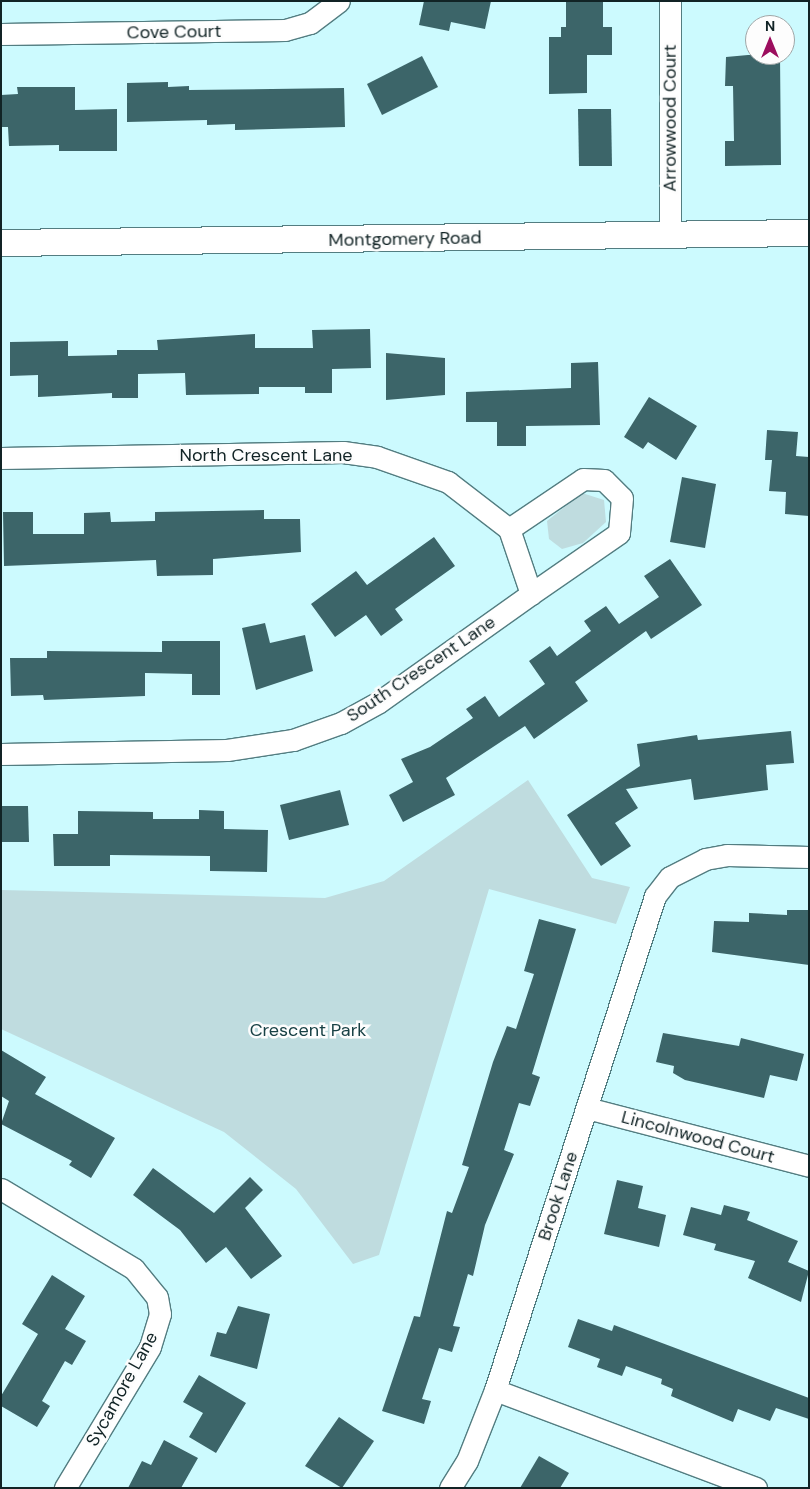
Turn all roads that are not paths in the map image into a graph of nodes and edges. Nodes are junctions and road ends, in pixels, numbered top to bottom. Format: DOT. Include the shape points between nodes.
graph roads {
  1 [pos="339,1"];
  2 [pos="670,1"];
  3 [pos="1,34"];
  4 [pos="809,233"];
  5 [pos="670,235"];
  6 [pos="1,243"];
  7 [pos="1,458"];
  8 [pos="510,529"];
  9 [pos="531,594"];
  10 [pos="1,754"];
  11 [pos="809,857"];
  12 [pos="587,1108"];
  13 [pos="809,1166"];
  14 [pos="1,1189"];
  15 [pos="495,1390"];
  16 [pos="65,1488"];
  17 [pos="450,1488"];
  18 [pos="756,1488"];
  1 -- 3 [label="street, Cove Court" via="319,18 285,30"];
  2 -- 5 [label="street, Arrowwood Court"];
  4 -- 5 [label="street, Montgomery Road"];
  5 -- 6 [label="street, Montgomery Road"];
  7 -- 8 [label="street, North Crescent Lane" via="343,452 377,457 448,482"];
  8 -- 9 [label="street"];
  8 -- 9 [label="street, South Crescent Lane" via="583,479 604,480 622,498 619,533"];
  9 -- 10 [label="street, South Crescent Lane" via="379,702 341,723 293,740 227,750"];
  11 -- 12 [label="street, Brook Lane" via="727,854 683,867 670,877 655,896 645,923"];
  12 -- 13 [label="street, Lincolnwood Court"];
  12 -- 15 [label="street, Brook Lane"];
  14 -- 16 [label="street, Sycamore Lane" via="134,1269 158,1297 160,1314 150,1346"];
  15 -- 17 [label="street, Brook Lane" via="467,1460"];
  15 -- 18 [label="street"];
}
